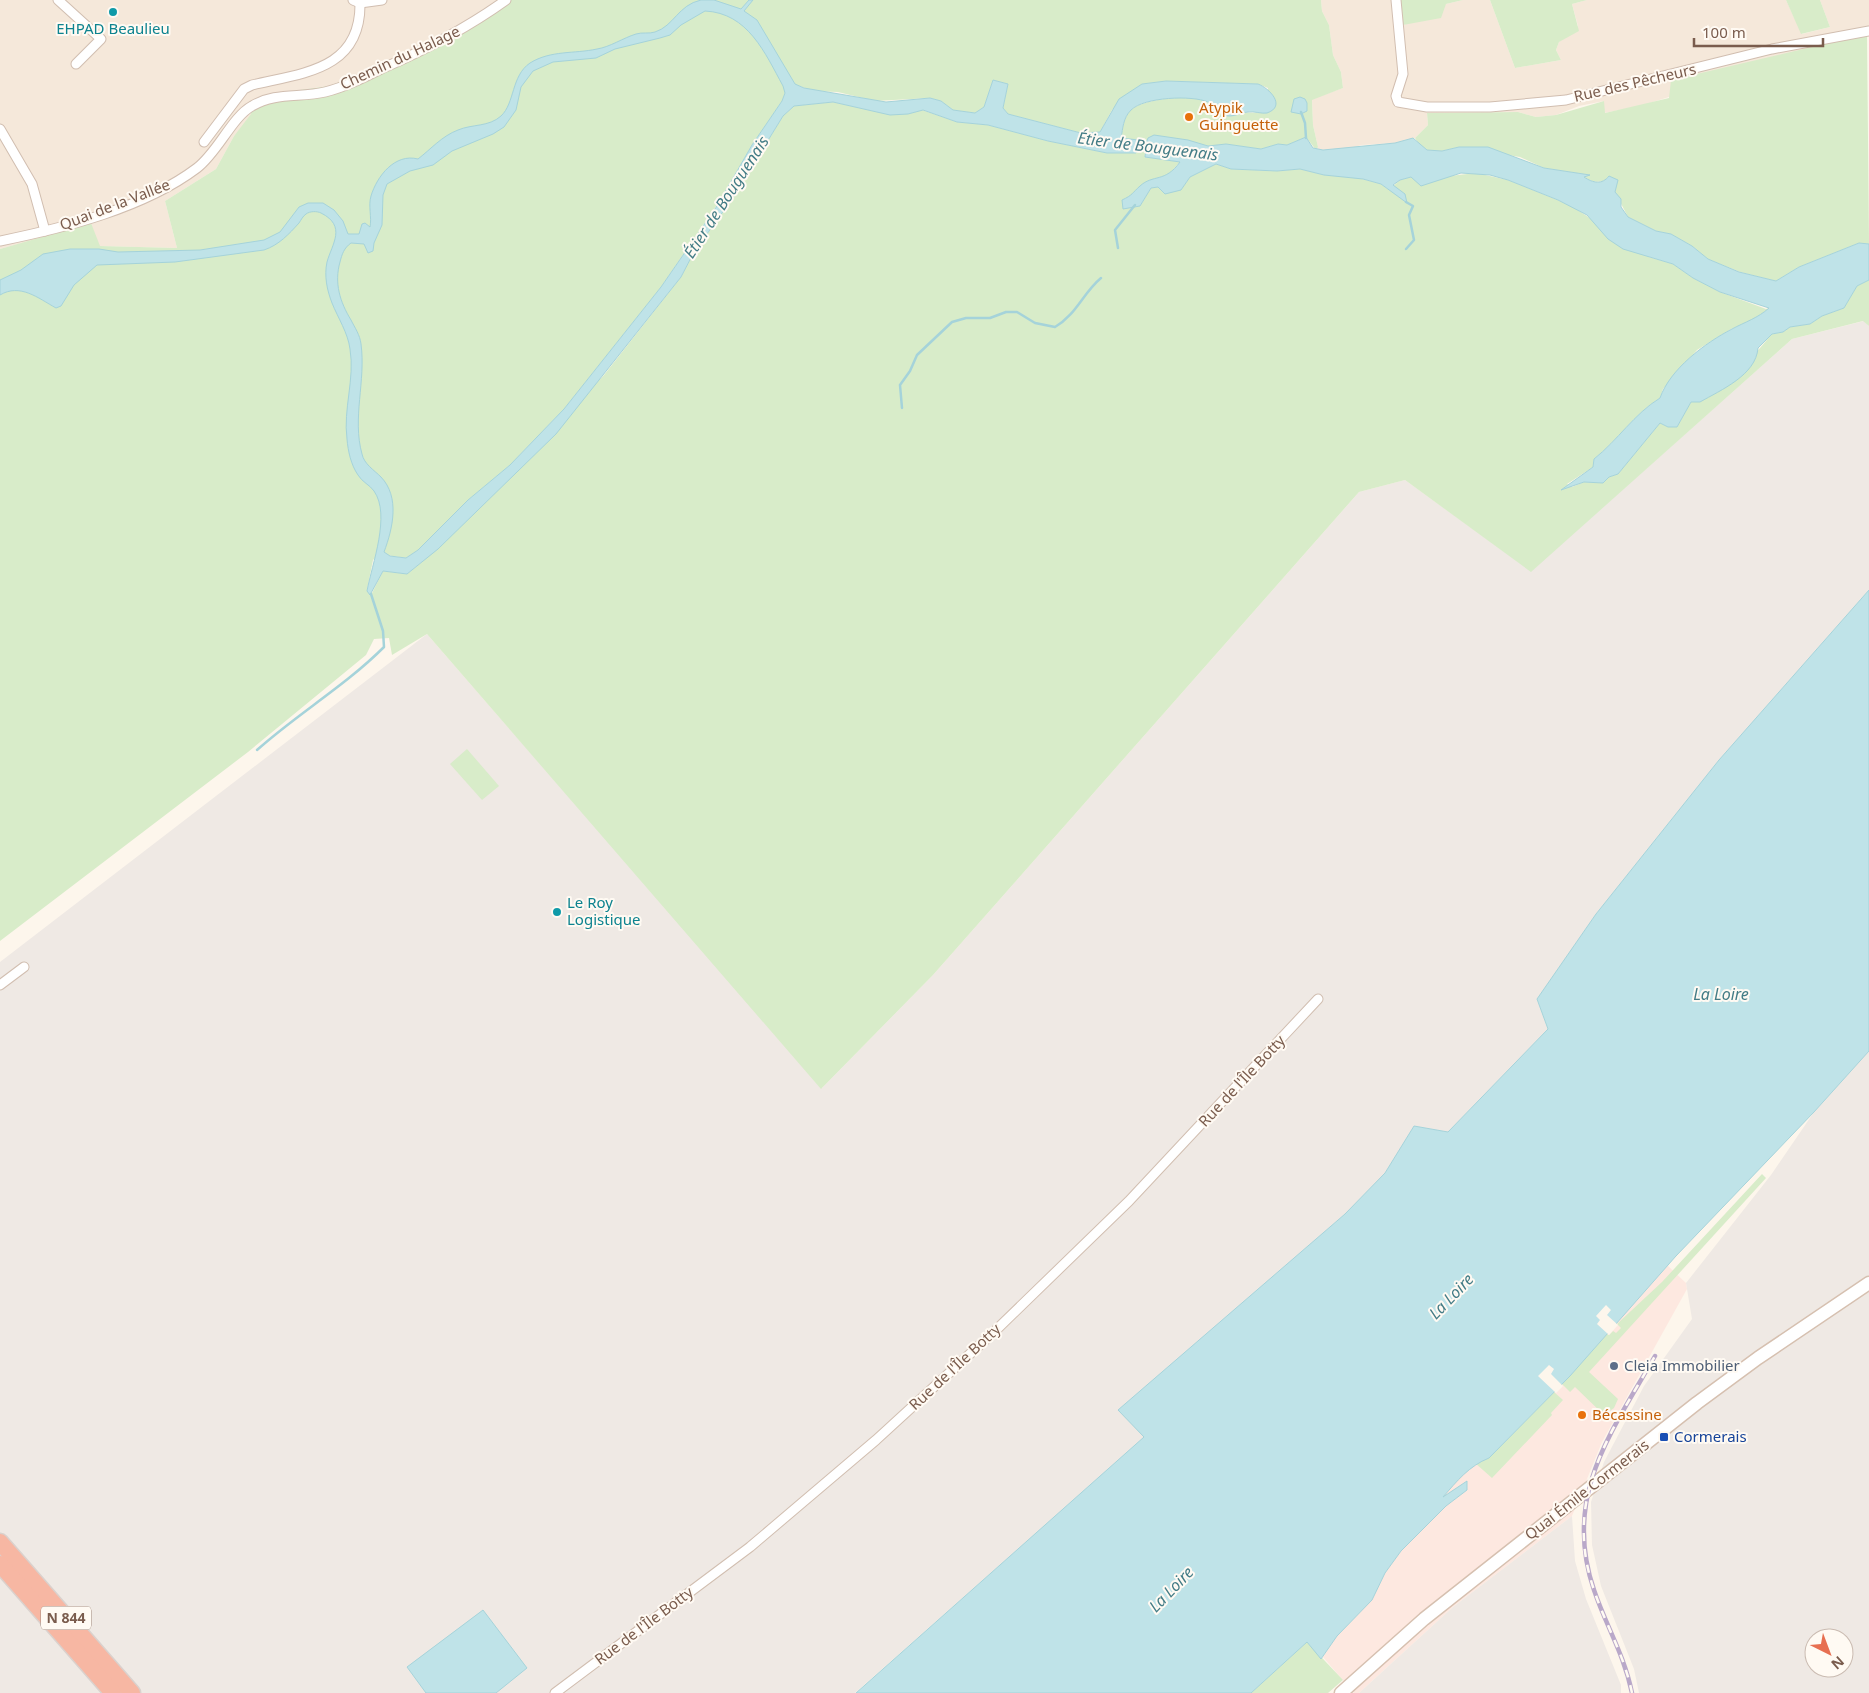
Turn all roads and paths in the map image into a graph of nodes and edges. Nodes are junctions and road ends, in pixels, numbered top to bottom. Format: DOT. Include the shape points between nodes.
graph roads {
  1 [pos="58,0"];
  2 [pos="382,0"];
  3 [pos="506,0"];
  4 [pos="1396,0"];
  5 [pos="357,2"];
  6 [pos="1869,31"];
  7 [pos="76,64"];
  8 [pos="240,94"];
  9 [pos="250,106"];
  10 [pos="0,129"];
  11 [pos="204,142"];
  12 [pos="45,232"];
  13 [pos="0,241"];
  14 [pos="24,967"];
  15 [pos="0,985"];
  16 [pos="1318,999"];
  17 [pos="1869,1283"];
  18 [pos="0,1542"];
  19 [pos="0,1564"];
  20 [pos="113,1693"];
  21 [pos="132,1693"];
  22 [pos="555,1693"];
  23 [pos="1341,1693"];
  1 -- 7 [label="street" via="101,39"];
  2 -- 5 [label="street"];
  3 -- 9 [label="street, Chemin du Halage" via="458,33 346,85 323,92 272,97"];
  4 -- 6 [label="street, Rue des Pêcheurs" via="1403,74 1396,96 1398,102 1427,108 1490,107 1566,100 1772,49"];
  5 -- 8 [label="street" via="359,20 354,37 341,56 315,71 252,85"];
  8 -- 9 [label="street"];
  8 -- 11 [label="street"];
  9 -- 12 [label="street, Quai de la Vallée" via="211,156 170,185 77,223"];
  10 -- 12 [label="street" via="32,184"];
  12 -- 13 [label="street, Quai de la Vallée"];
  14 -- 15 [label="street"];
  16 -- 22 [label="street, Rue de l'Île Botty" via="1129,1201 876,1440 757,1542"];
  17 -- 23 [label="main road, Quai Émile Cormerais" via="1758,1358 1697,1404 1424,1619"];
  18 -- 21 [label="highway, N 844"];
  19 -- 20 [label="highway, N 844"];
}
